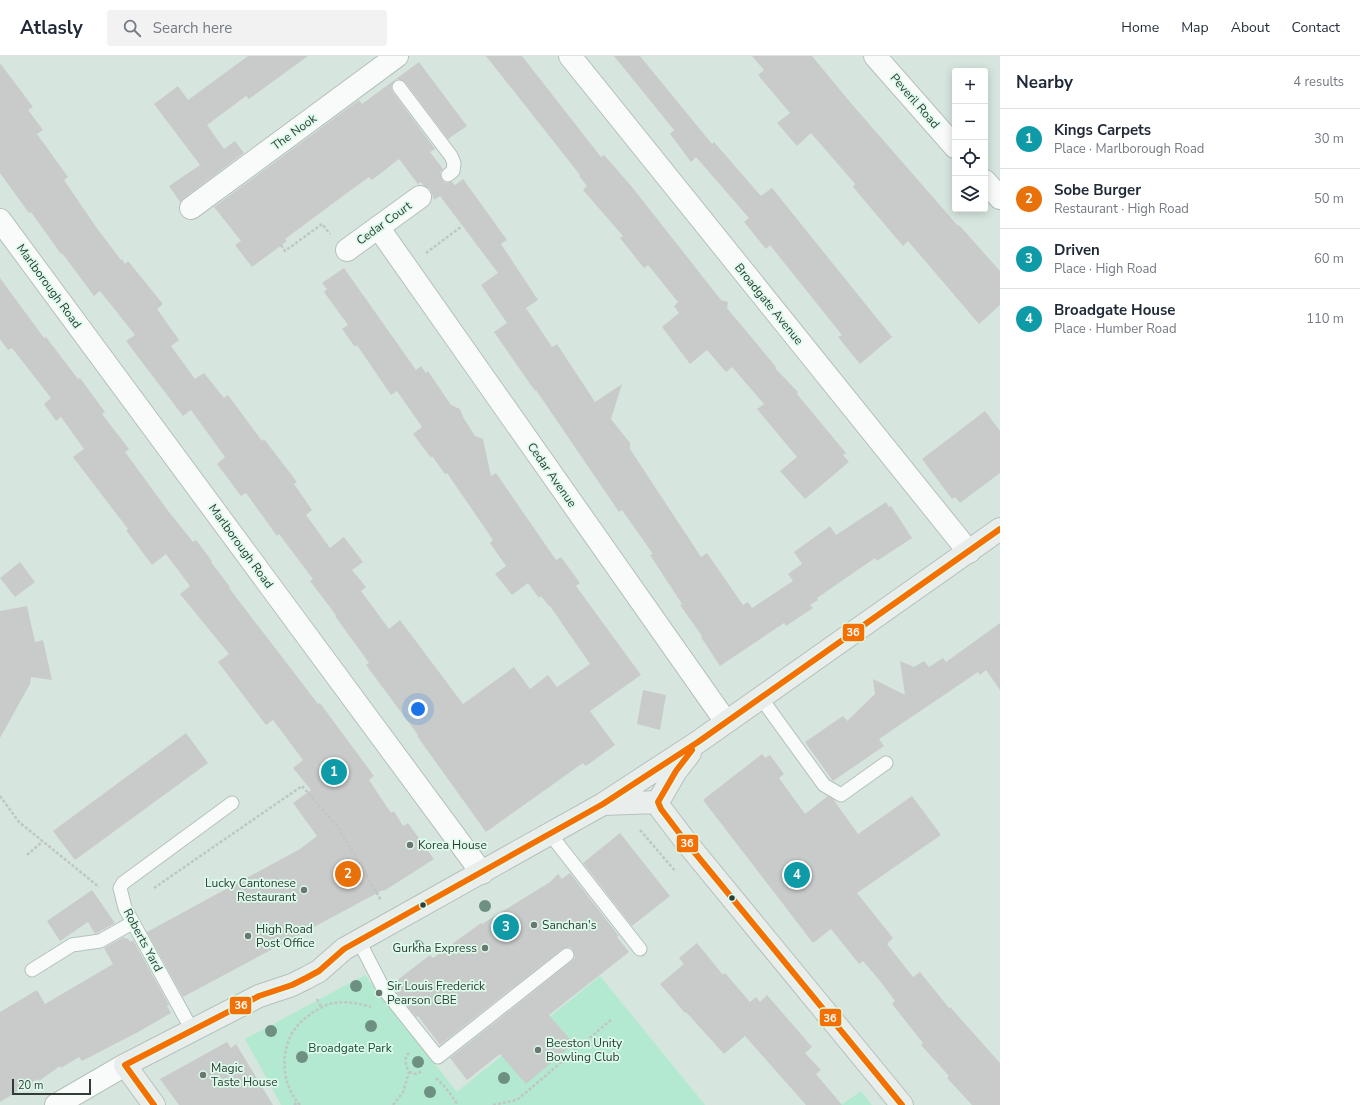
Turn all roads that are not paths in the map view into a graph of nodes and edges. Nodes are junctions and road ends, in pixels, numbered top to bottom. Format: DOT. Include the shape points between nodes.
graph roads {
  1 [pos="397,56"];
  2 [pos="570,56"];
  3 [pos="875,56"];
  4 [pos="399,88"];
  5 [pos="952,144"];
  6 [pos="448,175"];
  7 [pos="988,184"];
  8 [pos="424,194"];
  9 [pos="1000,198"];
  10 [pos="191,208"];
  11 [pos="0,220"];
  12 [pos="378,228"];
  13 [pos="347,250"];
  14 [pos="1000,528"];
  15 [pos="969,552"];
  16 [pos="761,698"];
  17 [pos="726,722"];
  18 [pos="698,742"];
  19 [pos="886,763"];
  20 [pos="658,802"];
  21 [pos="232,803"];
  22 [pos="603,804"];
  23 [pos="550,834"];
  24 [pos="482,872"];
  25 [pos="132,923"];
  26 [pos="359,941"];
  27 [pos="640,949"];
  28 [pos="567,955"];
  29 [pos="32,970"];
  30 [pos="192,1030"];
  31 [pos="125,1065"];
  32 [pos="56,1105"];
  33 [pos="154,1105"];
  34 [pos="902,1105"];
  1 -- 10 [label="street, The Nook"];
  2 -- 15 [label="street, Broadgate Avenue"];
  3 -- 5 [label="street, Peveril Road"];
  4 -- 6 [label="lane" via="451,156 454,163 453,171"];
  7 -- 9 [label="street"];
  8 -- 12 [label="street, Cedar Court"];
  11 -- 24 [label="street, Marlborough Road"];
  12 -- 13 [label="street, Cedar Court"];
  12 -- 17 [label="street, Cedar Avenue"];
  14 -- 15 [label="main road"];
  15 -- 16 [label="main road"];
  16 -- 17 [label="main road"];
  16 -- 19 [label="lane" via="824,785 842,795"];
  17 -- 18 [label="main road"];
  18 -- 20 [label="main road" via="676,771"];
  18 -- 22 [label="main road"];
  20 -- 22 [label="main road"];
  20 -- 34 [label="main road" via="686,842"];
  21 -- 25 [label="lane, Roberts Yard" via="123,883 120,888"];
  22 -- 23 [label="main road"];
  23 -- 24 [label="main road"];
  23 -- 27 [label="lane"];
  24 -- 26 [label="main road"];
  25 -- 29 [label="lane" via="100,941 72,945"];
  25 -- 30 [label="lane, Roberts Yard"];
  26 -- 28 [label="lane" via="383,988 438,1057"];
  26 -- 30 [label="main road" via="344,949 306,978 259,996"];
  30 -- 31 [label="main road"];
  31 -- 32 [label="street"];
  31 -- 33 [label="main road"];
}
